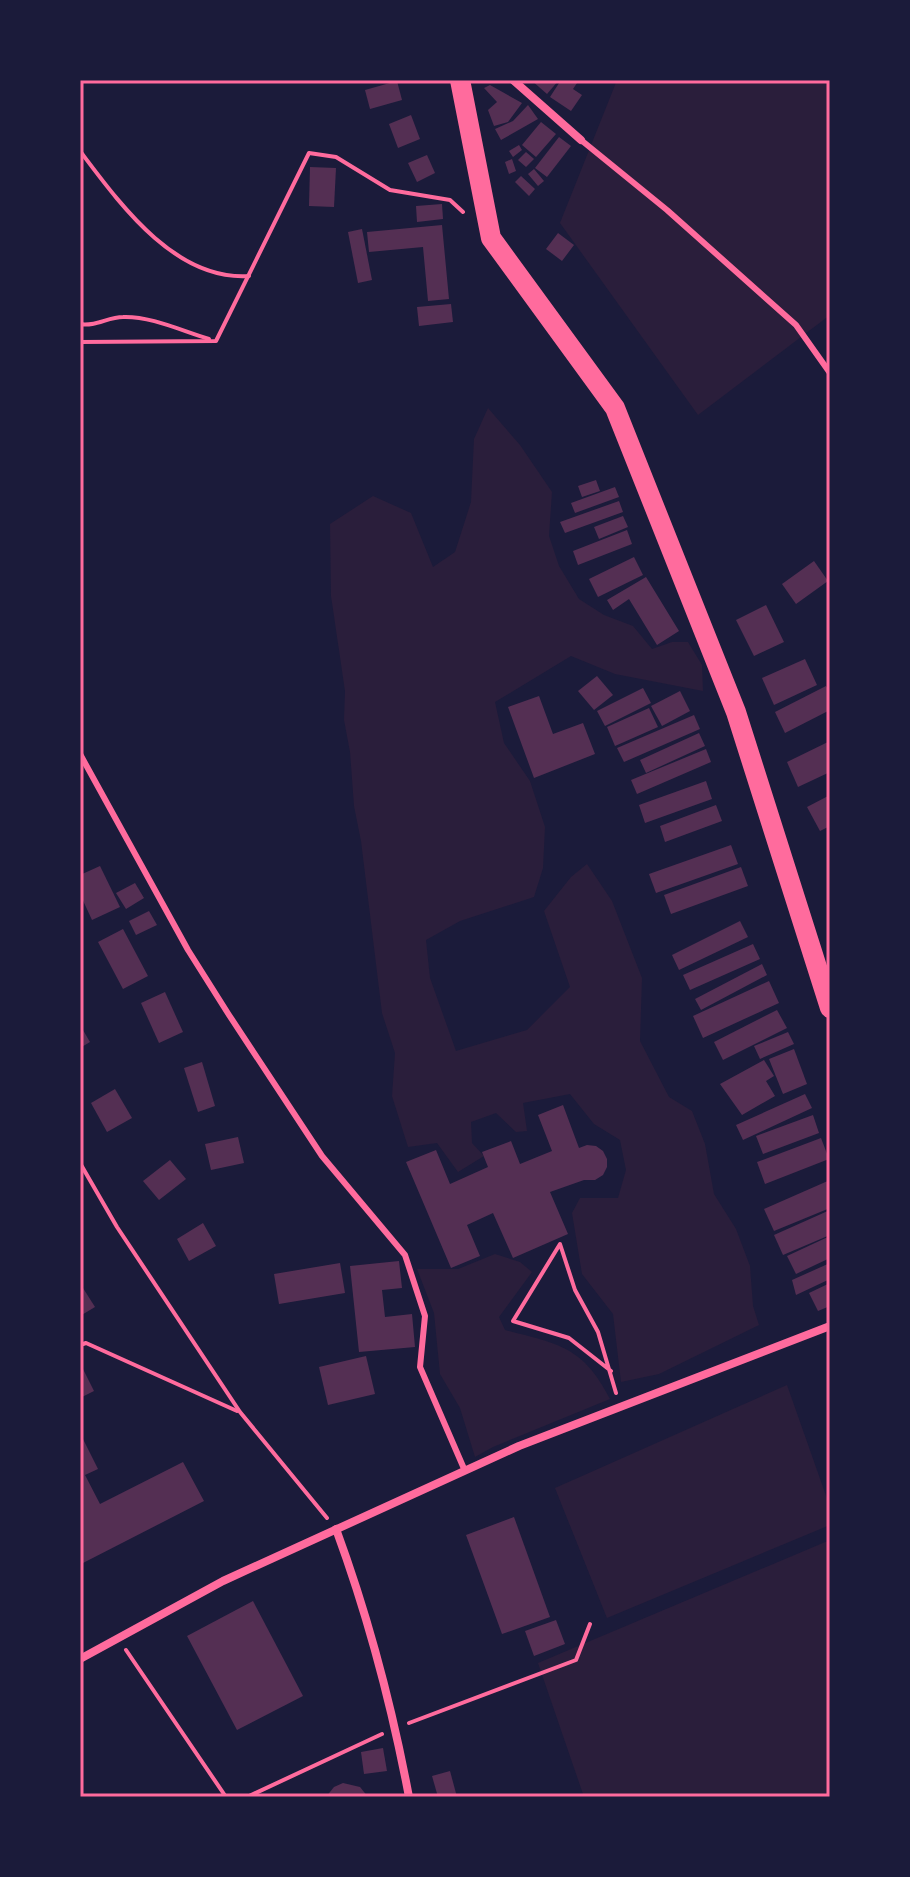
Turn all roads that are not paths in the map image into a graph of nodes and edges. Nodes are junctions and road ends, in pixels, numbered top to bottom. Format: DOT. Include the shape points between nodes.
graph roads {
  1 [pos="460,80"];
  2 [pos="513,80"];
  3 [pos="581,140"];
  4 [pos="830,373"];
  5 [pos="80,754"];
  6 [pos="830,1008"];
  7 [pos="830,1326"];
  8 [pos="465,1471"];
  9 [pos="336,1529"];
  10 [pos="80,1659"];
  11 [pos="409,1797"];
  1 -- 6 [label="main road" via="491,238 615,408 736,712"];
  2 -- 3 [label="street"];
  3 -- 4 [label="lane" via="796,325"];
  5 -- 8 [label="lane" via="188,950 238,1028 322,1156 405,1255 425,1316 420,1367"];
  7 -- 8 [label="street"];
  8 -- 9 [label="street"];
  9 -- 10 [label="street" via="223,1581"];
  9 -- 11 [label="street" via="396,1728"];
}
